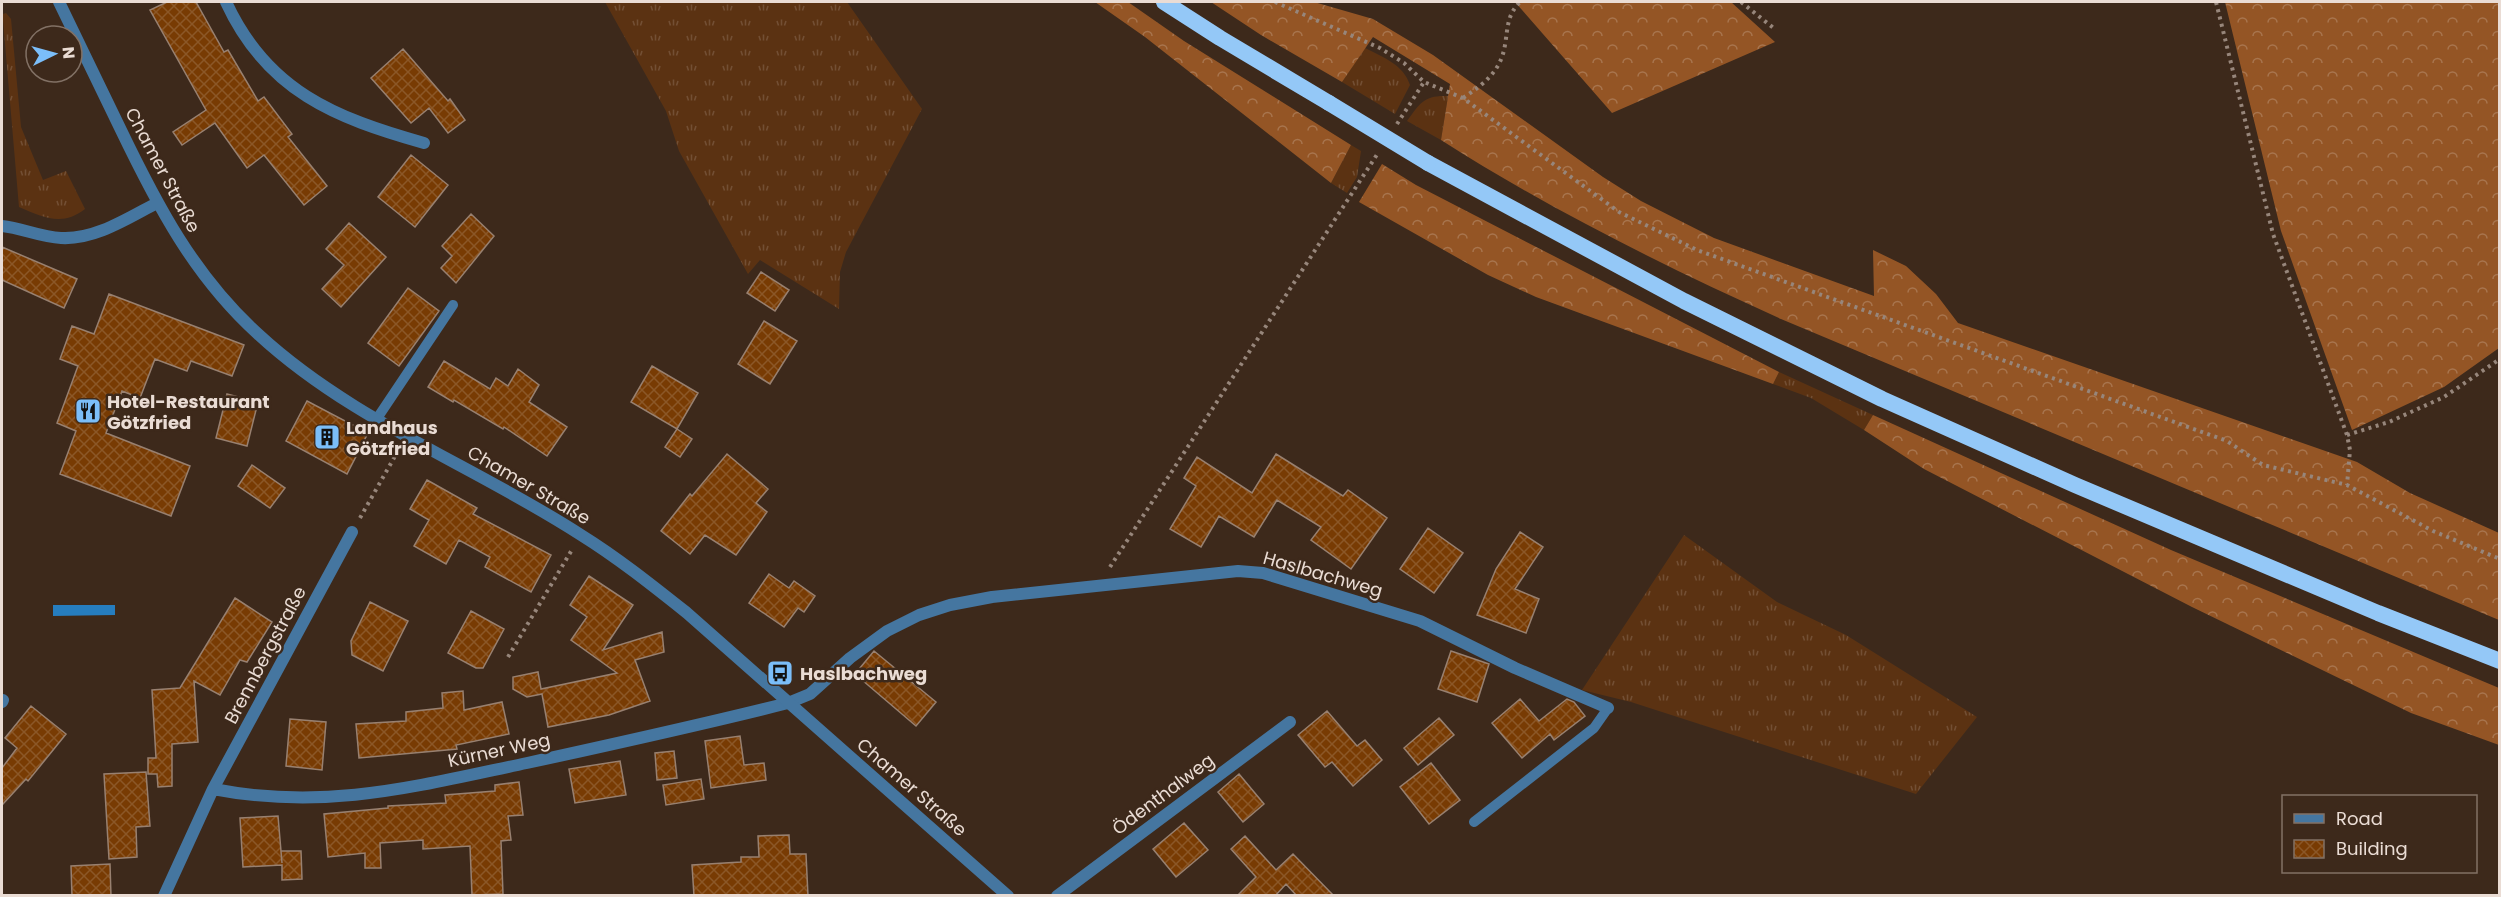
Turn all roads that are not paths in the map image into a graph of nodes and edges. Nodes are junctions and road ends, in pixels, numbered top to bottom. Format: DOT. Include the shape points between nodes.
graph roads {
  1 [pos="59,2"];
  2 [pos="226,2"];
  3 [pos="1164,2"];
  4 [pos="424,143"];
  5 [pos="157,203"];
  6 [pos="2,226"];
  7 [pos="453,305"];
  8 [pos="376,420"];
  9 [pos="352,532"];
  10 [pos="2499,661"];
  11 [pos="788,703"];
  12 [pos="1608,708"];
  13 [pos="1290,722"];
  14 [pos="213,789"];
  15 [pos="1474,822"];
  16 [pos="164,896"];
  17 [pos="1008,896"];
  18 [pos="1057,896"];
  1 -- 5 [label="street, Chamer Straße"];
  2 -- 4 [label="street" via="250,44 307,98 375,129"];
  3 -- 10 [label="highway, bridge" via="1428,163 1684,301 1882,399 2378,613"];
  5 -- 6 [label="street" via="112,226 78,237 40,236"];
  5 -- 8 [label="street, Chamer Straße" via="185,251 257,334 322,386"];
  7 -- 8 [label="lane"];
  8 -- 11 [label="street, Chamer Straße" via="581,534 687,613"];
  9 -- 14 [label="street, Brennbergstraße"];
  11 -- 12 [label="street, Haslbachweg" via="810,694 887,631 950,605 992,597 1239,571 1263,573 1420,621"];
  11 -- 14 [label="street, Kürner Weg" via="392,791 284,798"];
  11 -- 17 [label="street, Chamer Straße"];
  12 -- 15 [label="lane" via="1594,728"];
  13 -- 18 [label="street, Ödenthalweg"];
  14 -- 16 [label="street, Brennbergstraße"];
}
